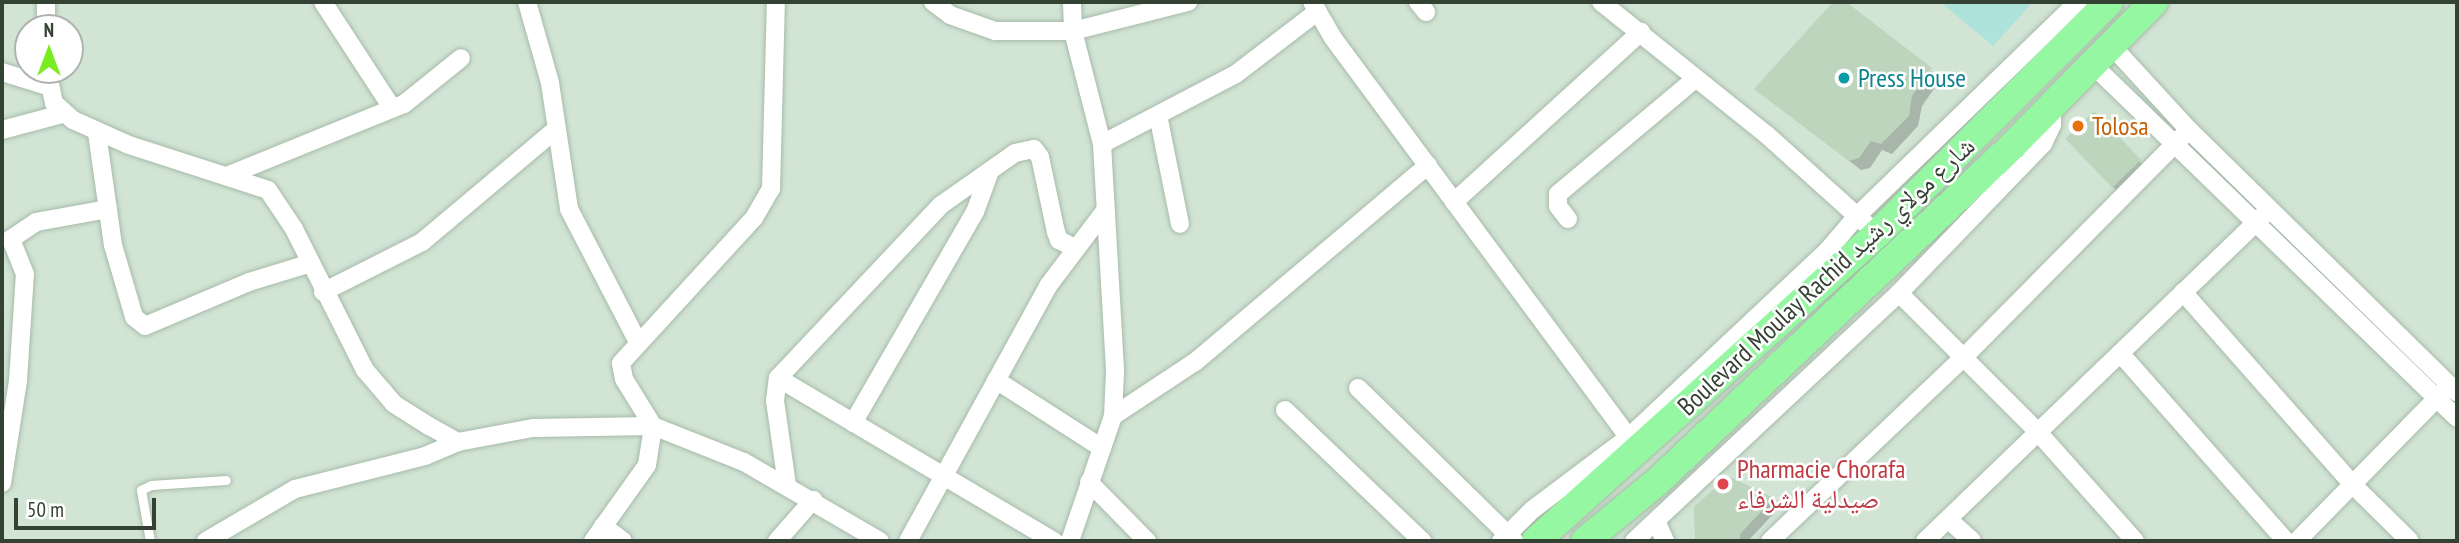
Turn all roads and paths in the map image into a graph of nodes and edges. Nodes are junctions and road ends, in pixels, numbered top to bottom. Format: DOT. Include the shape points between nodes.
graph roads {
  1 [pos="323,2"];
  2 [pos="527,2"];
  3 [pos="776,2"];
  4 [pos="933,2"];
  5 [pos="1072,2"];
  6 [pos="1188,2"];
  7 [pos="1602,2"];
  8 [pos="2078,2"];
  9 [pos="2109,2"];
  10 [pos="2154,2"];
  11 [pos="1315,6"];
  12 [pos="1073,31"];
  13 [pos="1641,32"];
  14 [pos="2101,55"];
  15 [pos="461,58"];
  16 [pos="1695,79"];
  17 [pos="50,84"];
  18 [pos="2052,105"];
  19 [pos="392,108"];
  20 [pos="62,114"];
  21 [pos="1158,115"];
  22 [pos="2,130"];
  23 [pos="556,130"];
  24 [pos="2189,130"];
  25 [pos="97,133"];
  26 [pos="1102,144"];
  27 [pos="2175,144"];
  28 [pos="1428,165"];
  29 [pos="989,171"];
  30 [pos="229,175"];
  31 [pos="1454,202"];
  32 [pos="108,209"];
  33 [pos="2270,209"];
  34 [pos="1104,212"];
  35 [pos="1569,219"];
  36 [pos="2256,222"];
  37 [pos="1180,224"];
  38 [pos="1867,225"];
  39 [pos="6,239"];
  40 [pos="1073,247"];
  41 [pos="308,264"];
  42 [pos="323,292"];
  43 [pos="2183,292"];
  44 [pos="1899,293"];
  45 [pos="638,342"];
  46 [pos="2120,353"];
  47 [pos="1963,358"];
  48 [pos="778,378"];
  49 [pos="996,380"];
  50 [pos="1358,388"];
  51 [pos="2454,389"];
  52 [pos="2437,399"];
  53 [pos="1285,410"];
  54 [pos="1113,416"];
  55 [pos="2457,418"];
  56 [pos="853,423"];
  57 [pos="653,426"];
  58 [pos="2037,431"];
  59 [pos="458,442"];
  60 [pos="1634,444"];
  61 [pos="1102,448"];
  62 [pos="940,475"];
  63 [pos="226,480"];
  64 [pos="1089,482"];
  65 [pos="2,483"];
  66 [pos="787,485"];
  67 [pos="2354,486"];
  68 [pos="813,500"];
  69 [pos="1949,520"];
  70 [pos="1657,523"];
  71 [pos="598,534"];
  72 [pos="1508,539"];
  73 [pos="149,541"];
  74 [pos="206,541"];
  75 [pos="623,541"];
  76 [pos="777,541"];
  77 [pos="880,541"];
  78 [pos="908,541"];
  79 [pos="1054,541"];
  80 [pos="1070,541"];
  81 [pos="1147,541"];
  82 [pos="1422,541"];
  83 [pos="1536,541"];
  84 [pos="1585,541"];
  85 [pos="1634,541"];
  86 [pos="1665,541"];
  87 [pos="1770,541"];
  88 [pos="1925,541"];
  89 [pos="1972,541"];
  90 [pos="2135,541"];
  91 [pos="2286,541"];
  92 [pos="2297,541"];
  93 [pos="2410,541"];
  1 -- 19 [label="street"];
  2 -- 23 [label="street" via="550,83"];
  3 -- 45 [label="street" via="771,189 754,218"];
  4 -- 12 [label="street" via="950,15 995,31"];
  5 -- 12 [label="street"];
  6 -- 12 [label="street"];
  7 -- 13 [label="street"];
  8 -- 38 [label="street"];
  9 -- 38 [label="main road, Boulevard Moulay Rachid شارع مولاي رشيد"];
  10 -- 14 [label="main road, Boulevard Moulay Rachid شارع مولاي رشيد"];
  11 -- 21 [label="street" via="1247,66"];
  11 -- 28 [label="street"];
  12 -- 26 [label="street"];
  13 -- 16 [label="street"];
  13 -- 31 [label="street"];
  14 -- 18 [label="main road, Boulevard Moulay Rachid شارع مولاي رشيد"];
  14 -- 24 [label="street"];
  14 -- 27 [label="street"];
  15 -- 19 [label="street" via="404,104"];
  16 -- 35 [label="street" via="1558,194 1558,206"];
  16 -- 38 [label="street"];
  17 -- 20 [label="street"];
  18 -- 44 [label="street" via="2052,125 2043,144"];
  18 -- 84 [label="main road, Boulevard Moulay Rachid شارع مولاي رشيد" via="1658,481"];
  19 -- 30 [label="street"];
  20 -- 22 [label="street"];
  20 -- 25 [label="street"];
  21 -- 26 [label="street"];
  21 -- 37 [label="street"];
  23 -- 42 [label="street" via="422,242"];
  23 -- 45 [label="street" via="569,209"];
  24 -- 27 [label="street"];
  24 -- 33 [label="street"];
  25 -- 30 [label="street"];
  25 -- 32 [label="street"];
  26 -- 34 [label="street"];
  27 -- 36 [label="street"];
  27 -- 47 [label="street"];
  28 -- 31 [label="street"];
  28 -- 54 [label="street" via="1195,362"];
  29 -- 40 [label="street" via="1026,147 1034,149 1040,157 1059,240"];
  29 -- 48 [label="street" via="941,205"];
  29 -- 56 [label="street" via="975,212"];
  30 -- 41 [label="street" via="268,190 279,201"];
  31 -- 60 [label="street"];
  32 -- 39 [label="street" via="36,222"];
  32 -- 41 [label="street" via="113,245 134,317 145,326 249,282"];
  33 -- 36 [label="street"];
  33 -- 51 [label="street"];
  34 -- 40 [label="street"];
  34 -- 54 [label="street" via="1115,372"];
  36 -- 43 [label="street"];
  36 -- 52 [label="street"];
  38 -- 60 [label="main road, Boulevard Moulay Rachid شارع مولاي رشيد"];
  39 -- 65 [label="street" via="25,274 18,381"];
  40 -- 49 [label="street"];
  41 -- 42 [label="street"];
  42 -- 59 [label="street" via="365,370 394,404"];
  43 -- 46 [label="street"];
  43 -- 67 [label="street"];
  44 -- 47 [label="street"];
  44 -- 70 [label="street"];
  45 -- 57 [label="street" via="621,363 624,379"];
  46 -- 58 [label="street"];
  46 -- 91 [label="street"];
  47 -- 58 [label="street"];
  47 -- 87 [label="street"];
  48 -- 56 [label="street"];
  48 -- 66 [label="street" via="775,401"];
  49 -- 61 [label="street"];
  49 -- 62 [label="street"];
  50 -- 72 [label="street"];
  51 -- 52 [label="street"];
  52 -- 55 [label="street"];
  52 -- 67 [label="street"];
  53 -- 82 [label="street"];
  54 -- 61 [label="street"];
  56 -- 62 [label="street"];
  57 -- 59 [label="street" via="533,428"];
  57 -- 66 [label="street" via="744,462"];
  57 -- 71 [label="street" via="647,465"];
  58 -- 69 [label="street"];
  58 -- 90 [label="street"];
  59 -- 74 [label="street" via="425,456 295,489"];
  60 -- 72 [label="street" via="1532,510"];
  60 -- 83 [label="main road, Boulevard Moulay Rachid شارع مولاي رشيد"];
  61 -- 64 [label="street"];
  62 -- 78 [label="street"];
  62 -- 79 [label="street"];
  63 -- 73 [label="lane" via="152,485 141,490"];
  64 -- 80 [label="street"];
  64 -- 81 [label="street"];
  66 -- 68 [label="street"];
  67 -- 92 [label="street"];
  67 -- 93 [label="street"];
  68 -- 76 [label="street"];
  68 -- 77 [label="street"];
  69 -- 88 [label="street"];
  69 -- 89 [label="street"];
  70 -- 85 [label="street"];
  70 -- 86 [label="street"];
  71 -- 75 [label="street"];
}
